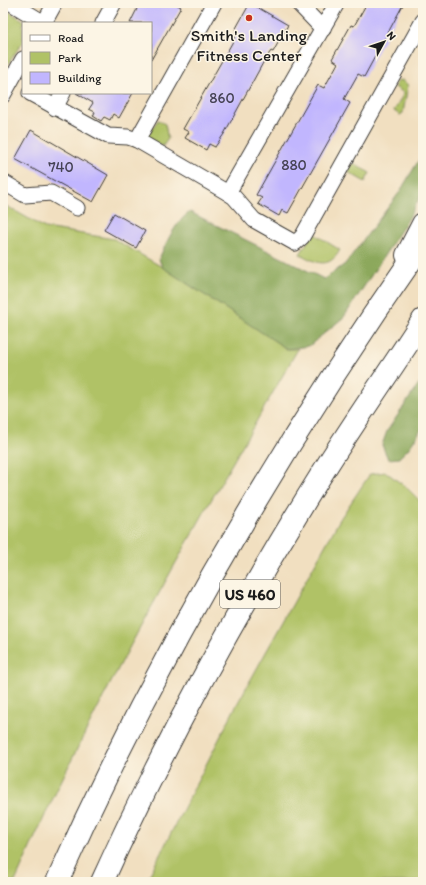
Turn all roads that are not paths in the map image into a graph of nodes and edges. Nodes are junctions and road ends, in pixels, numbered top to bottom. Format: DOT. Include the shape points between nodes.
graph roads {
  1 [pos="11,3"];
  2 [pos="55,3"];
  3 [pos="114,3"];
  4 [pos="214,3"];
  5 [pos="298,3"];
  6 [pos="337,3"];
  7 [pos="423,20"];
  8 [pos="42,22"];
  9 [pos="45,22"];
  10 [pos="103,22"];
  11 [pos="323,29"];
  12 [pos="22,63"];
  13 [pos="17,85"];
  14 [pos="32,94"];
  15 [pos="62,94"];
  16 [pos="3,95"];
  17 [pos="55,108"];
  18 [pos="136,140"];
  19 [pos="3,182"];
  20 [pos="228,193"];
  21 [pos="77,208"];
  22 [pos="423,224"];
  23 [pos="423,243"];
  24 [pos="382,301"];
  25 [pos="423,320"];
  26 [pos="57,882"];
  27 [pos="102,882"];
  1 -- 8 [label="street"];
  2 -- 9 [label="street"];
  3 -- 10 [label="street"];
  4 -- 18 [label="street"];
  5 -- 11 [label="street"];
  6 -- 11 [label="street"];
  7 -- 20 [label="street" via="298,242 292,242 254,220"];
  11 -- 20 [label="street"];
  12 -- 13 [label="street"];
  13 -- 16 [label="street"];
  14 -- 17 [label="street"];
  15 -- 17 [label="street"];
  17 -- 18 [label="street" via="108,136"];
  18 -- 20 [label="street"];
  19 -- 21 [label="street" via="25,194 51,193"];
  22 -- 24 [label="highway"];
  23 -- 24 [label="highway, US 460"];
  24 -- 26 [label="highway, US 460" via="317,399 201,595 125,738"];
  25 -- 27 [label="highway, US 460" via="332,458 254,587 174,735"];
}
